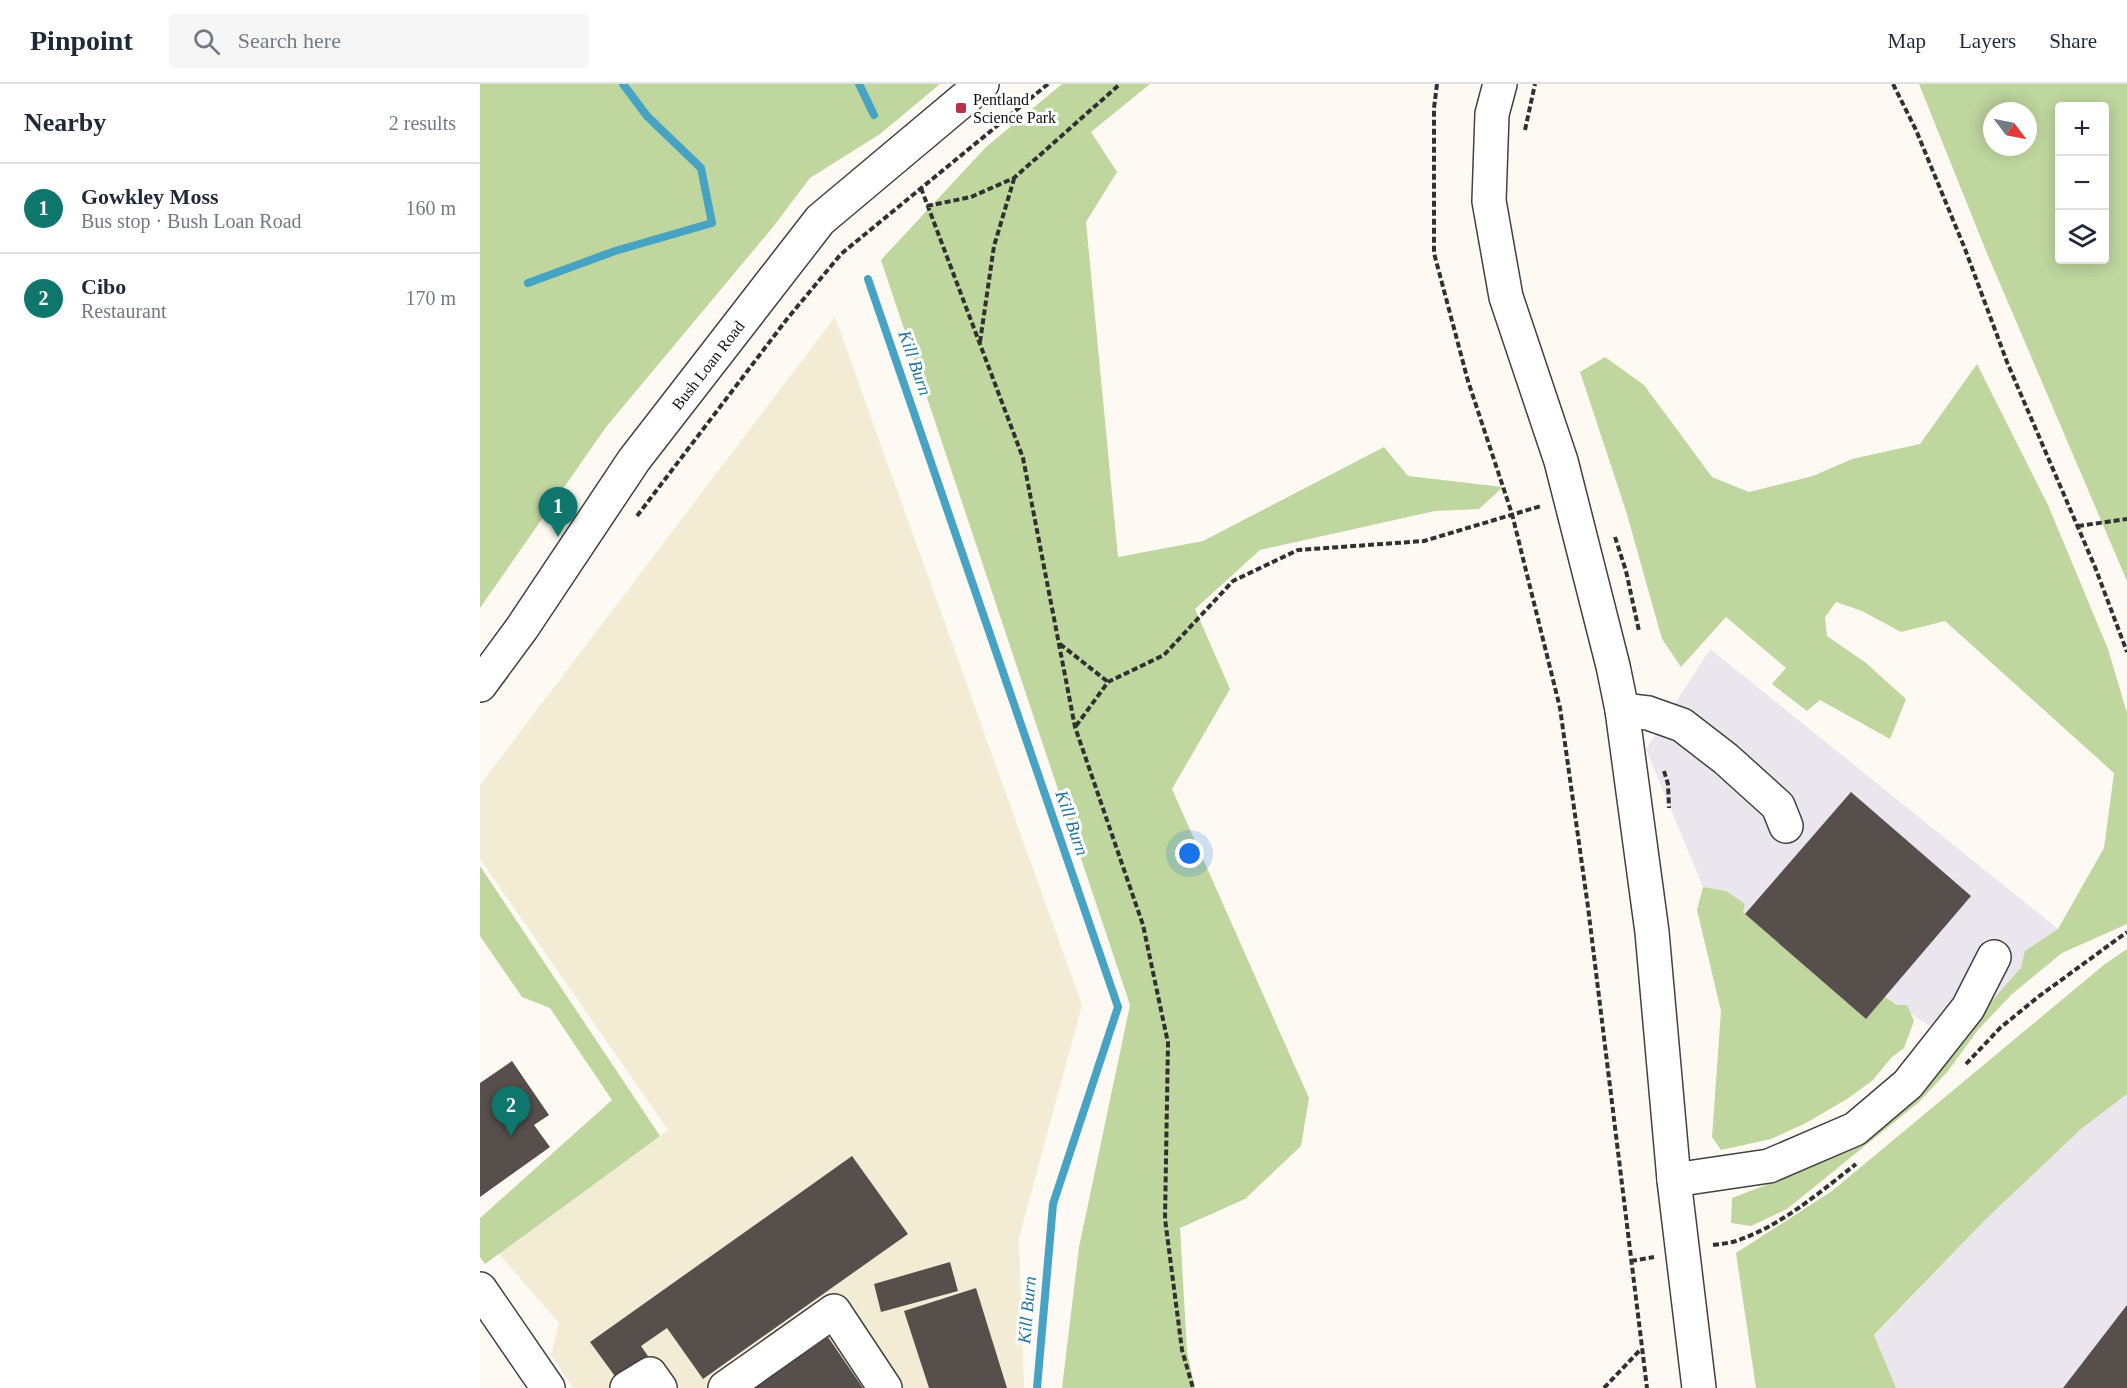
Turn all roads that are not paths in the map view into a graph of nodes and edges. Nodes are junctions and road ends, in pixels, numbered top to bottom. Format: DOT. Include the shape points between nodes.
graph roads {
  1 [pos="982,84"];
  2 [pos="1500,84"];
  3 [pos="480,685"];
  4 [pos="1622,710"];
  5 [pos="1786,826"];
  6 [pos="1994,957"];
  7 [pos="1674,1180"];
  8 [pos="480,1289"];
  9 [pos="548,1388"];
  10 [pos="627,1388"];
  11 [pos="660,1388"];
  12 [pos="725,1388"];
  13 [pos="885,1388"];
  14 [pos="1699,1388"];
  1 -- 3 [label="street, Bush Loan Road" via="820,220 634,460"];
  2 -- 4 [label="street" via="1492,114 1489,201 1506,297 1561,461"];
  4 -- 5 [label="street" via="1648,713 1682,725 1778,806"];
  4 -- 7 [label="street" via="1652,932"];
  6 -- 7 [label="street" via="1968,1008 1908,1084 1855,1129 1769,1166"];
  7 -- 14 [label="street"];
  8 -- 9 [label="street"];
  10 -- 11 [label="street" via="650,1374"];
  12 -- 13 [label="street" via="834,1311"];
}
